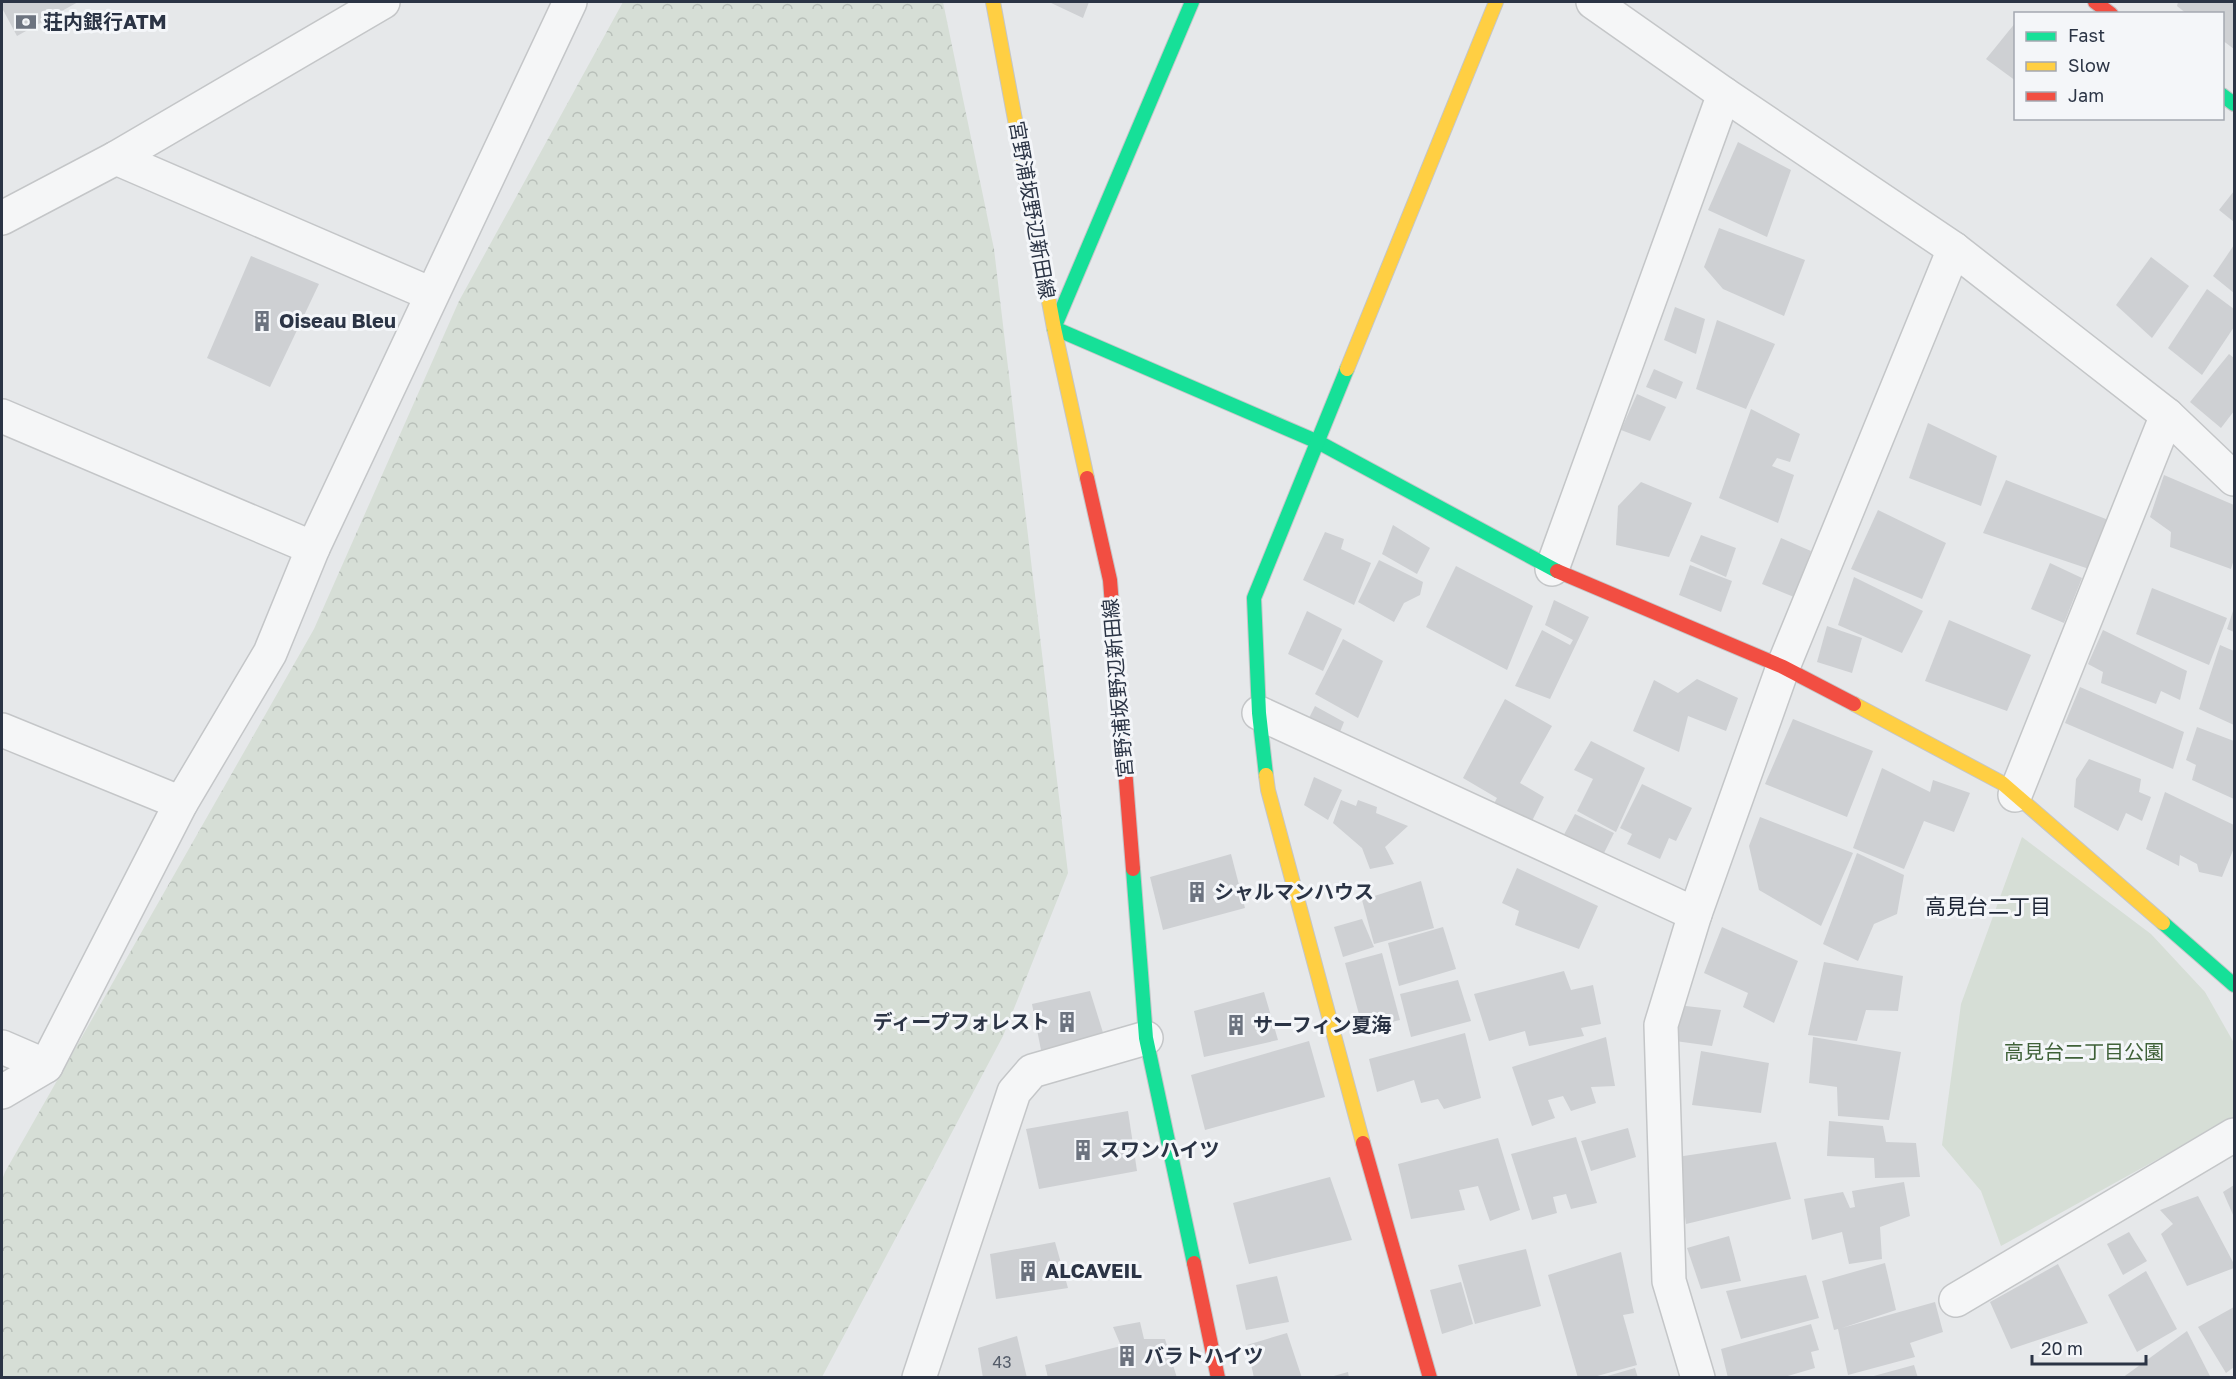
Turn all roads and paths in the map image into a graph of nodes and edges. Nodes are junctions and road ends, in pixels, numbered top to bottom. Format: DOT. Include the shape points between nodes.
graph roads {
  1 [pos="383,2"];
  2 [pos="570,2"];
  3 [pos="993,2"];
  4 [pos="1192,2"];
  5 [pos="1496,2"];
  6 [pos="1593,2"];
  7 [pos="2094,2"];
  8 [pos="2108,12"];
  9 [pos="1724,94"];
  10 [pos="116,158"];
  11 [pos="2,218"];
  12 [pos="1953,249"];
  13 [pos="431,294"];
  14 [pos="1053,328"];
  15 [pos="2167,415"];
  16 [pos="2,416"];
  17 [pos="1318,442"];
  18 [pos="2235,479"];
  19 [pos="313,548"];
  20 [pos="1552,569"];
  21 [pos="1784,667"];
  22 [pos="1259,713"];
  23 [pos="2,730"];
  24 [pos="2015,795"];
  25 [pos="181,803"];
  26 [pos="1695,914"];
  27 [pos="2234,981"];
  28 [pos="1146,1038"];
  29 [pos="2,1047"];
  30 [pos="45,1066"];
  31 [pos="2,1092"];
  32 [pos="2235,1135"];
  33 [pos="1956,1300"];
  34 [pos="919,1377"];
  35 [pos="1218,1377"];
  36 [pos="1430,1377"];
  37 [pos="1698,1377"];
  1 -- 10 [label="street"];
  2 -- 13 [label="street"];
  3 -- 14 [label="street, 宮野浦坂野辺新田線"];
  4 -- 14 [label="street"];
  5 -- 17 [label="street"];
  6 -- 9 [label="street"];
  7 -- 8 [label="street"];
  9 -- 12 [label="street"];
  9 -- 20 [label="street"];
  10 -- 11 [label="street"];
  10 -- 13 [label="street"];
  12 -- 15 [label="street"];
  12 -- 21 [label="street"];
  13 -- 19 [label="street"];
  14 -- 17 [label="street"];
  14 -- 28 [label="street, 宮野浦坂野辺新田線" via="1110,580"];
  15 -- 18 [label="street"];
  15 -- 24 [label="street"];
  16 -- 19 [label="street"];
  17 -- 20 [label="street"];
  17 -- 22 [label="street" via="1254,598"];
  19 -- 25 [label="street" via="270,653"];
  20 -- 21 [label="street"];
  21 -- 24 [label="street" via="2002,783"];
  21 -- 26 [label="street"];
  22 -- 26 [label="street"];
  22 -- 36 [label="street" via="1268,790"];
  23 -- 25 [label="street"];
  24 -- 27 [label="street"];
  25 -- 30 [label="street"];
  26 -- 37 [label="street" via="1661,1025 1669,1281"];
  28 -- 34 [label="street" via="1032,1071 1014,1092"];
  28 -- 35 [label="street, 宮野浦坂野辺新田線"];
  29 -- 30 [label="street"];
  30 -- 31 [label="street"];
  32 -- 33 [label="street"];
}
